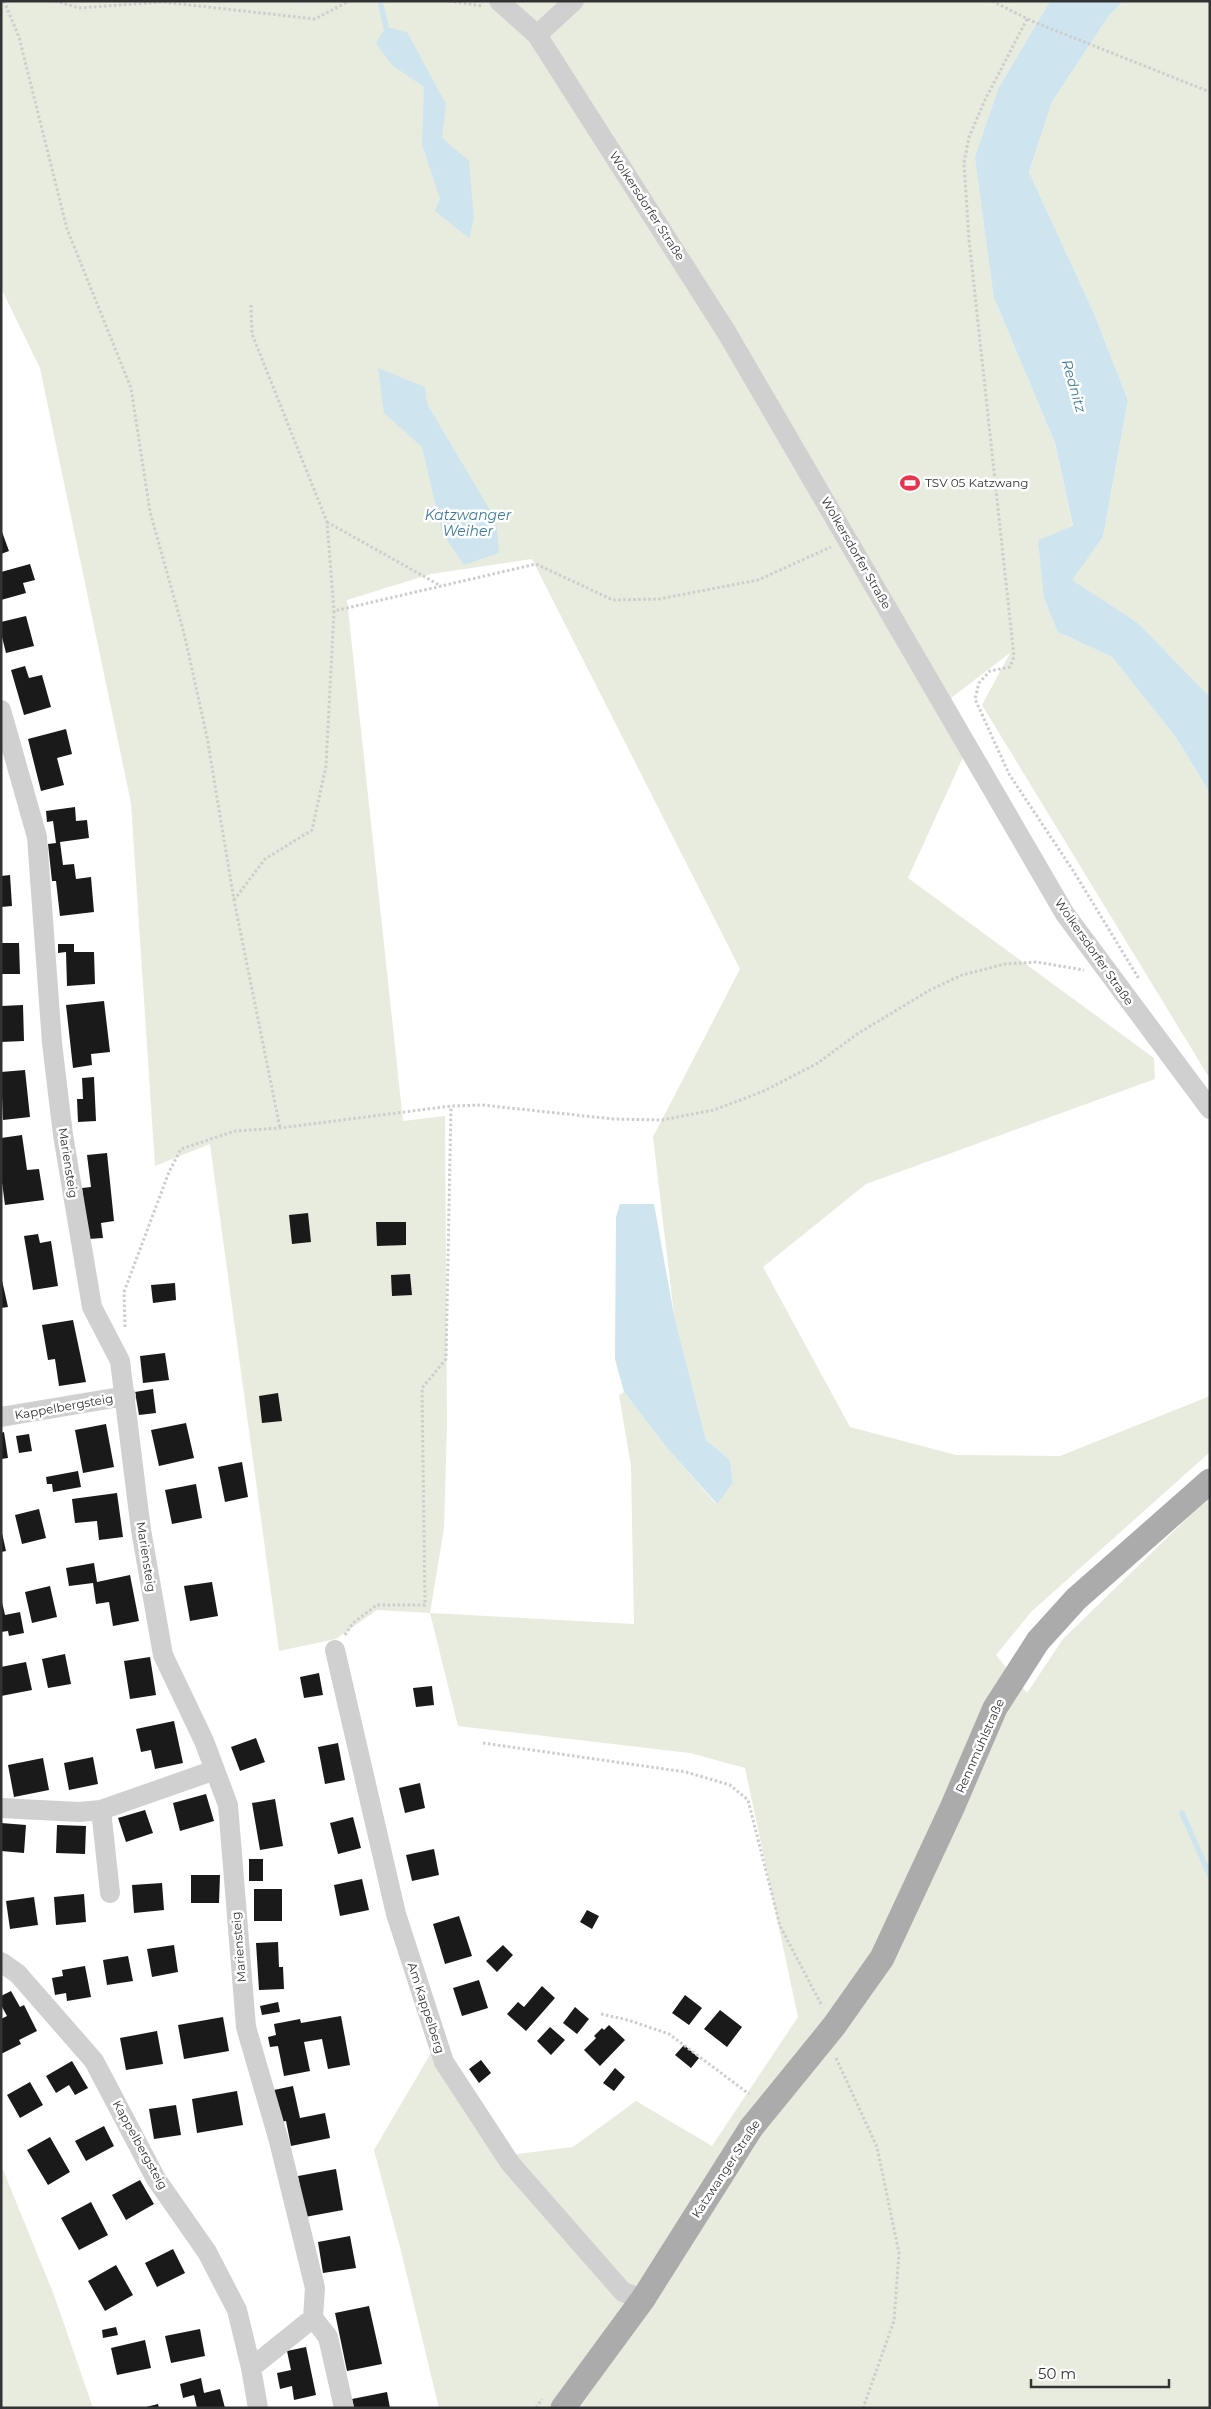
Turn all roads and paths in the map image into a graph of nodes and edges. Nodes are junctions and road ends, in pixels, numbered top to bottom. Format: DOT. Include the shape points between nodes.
graph roads {
  1 [pos="4,1"];
  2 [pos="55,1"];
  3 [pos="349,1"];
  4 [pos="449,1"];
  5 [pos="574,1"];
  6 [pos="992,1"];
  7 [pos="503,5"];
  8 [pos="1027,19"];
  9 [pos="537,34"];
  10 [pos="1210,92"];
  11 [pos="251,305"];
  12 [pos="327,522"];
  13 [pos="848,539"];
  14 [pos="441,586"];
  15 [pos="334,611"];
  16 [pos="1,710"];
  17 [pos="234,900"];
  18 [pos="1109,974"];
  19 [pos="1143,986"];
  20 [pos="451,1106"];
  21 [pos="1210,1109"];
  22 [pos="280,1128"];
  23 [pos="120,1361"];
  24 [pos="126,1396"];
  25 [pos="1,1417"];
  26 [pos="1210,1481"];
  27 [pos="335,1650"];
  28 [pos="483,1743"];
  29 [pos="215,1770"];
  30 [pos="1,1808"];
  31 [pos="101,1810"];
  32 [pos="110,1893"];
  33 [pos="908,1906"];
  34 [pos="1,1962"];
  35 [pos="601,2014"];
  36 [pos="830,2031"];
  37 [pos="749,2094"];
  38 [pos="643,2300"];
  39 [pos="313,2318"];
  40 [pos="251,2368"];
  41 [pos="258,2408"];
  42 [pos="344,2408"];
  43 [pos="563,2408"];
  44 [pos="864,2408"];
  1 -- 17 [label="path" via="19,37 67,229 131,388 150,512 184,633 207,737"];
  2 -- 3 [label="path" via="79,8 163,2 315,19"];
  4 -- 7 [label="path"];
  5 -- 9 [label="street"];
  6 -- 8 [label="path"];
  7 -- 9 [label="street, Wolkersdorfer Straße"];
  8 -- 10 [label="path"];
  8 -- 19 [label="path" via="985,100 969,137 964,163 969,239 1014,657 1010,667 990,671 979,683 975,699 1009,774 1074,872"];
  9 -- 13 [label="street, Wolkersdorfer Straße" via="727,332"];
  11 -- 12 [label="path" via="252,334"];
  12 -- 14 [label="path"];
  12 -- 15 [label="path"];
  13 -- 14 [label="path" via="758,580 659,599 613,600 536,564"];
  13 -- 18 [label="street, Wolkersdorfer Straße" via="1065,914"];
  14 -- 15 [label="path"];
  15 -- 17 [label="path" via="326,766 312,830 265,859"];
  16 -- 23 [label="street, Mariensteig" via="37,836 52,1043 63,1136 92,1307"];
  17 -- 22 [label="path"];
  18 -- 20 [label="path" via="1036,962 1005,964 962,975 865,1029 818,1063 764,1091 714,1110 662,1120 613,1119 482,1105"];
  18 -- 21 [label="street, Wolkersdorfer Straße"];
  20 -- 22 [label="path"];
  20 -- 27 [label="path" via="446,1360 422,1388 425,1605 377,1606 352,1623"];
  22 -- 23 [label="path" via="235,1131 181,1149 169,1172 124,1292 125,1336"];
  23 -- 24 [label="street, Mariensteig"];
  24 -- 25 [label="street, Kappelbergsteig"];
  24 -- 29 [label="street, Mariensteig" via="141,1530 163,1655"];
  26 -- 33 [label="main road, Rennmühlstraße" via="1076,1599 1038,1641 996,1708"];
  27 -- 38 [label="street, Am Kappelberg" via="396,1914 444,2062 510,2163 623,2292"];
  28 -- 36 [label="path" via="686,1772 730,1785 748,1800 780,1926"];
  29 -- 31 [label="street"];
  29 -- 39 [label="street, Mariensteig" via="228,1805 246,2026 279,2141 315,2288"];
  30 -- 31 [label="street"];
  31 -- 32 [label="street"];
  33 -- 36 [label="main road, Katzwanger Straße" via="882,1958"];
  34 -- 40 [label="street, Kappelbergsteig" via="18,1974 94,2061 156,2179 207,2252 237,2310"];
  35 -- 37 [label="path" via="669,2034"];
  36 -- 38 [label="main road, Katzwanger Straße" via="751,2128"];
  36 -- 44 [label="path" via="877,2147 899,2253 894,2321"];
  38 -- 43 [label="main road, Katzwanger Straße"];
  39 -- 40 [label="street"];
  39 -- 42 [label="street" via="328,2337"];
  40 -- 41 [label="street, Kappelbergsteig"];
}
